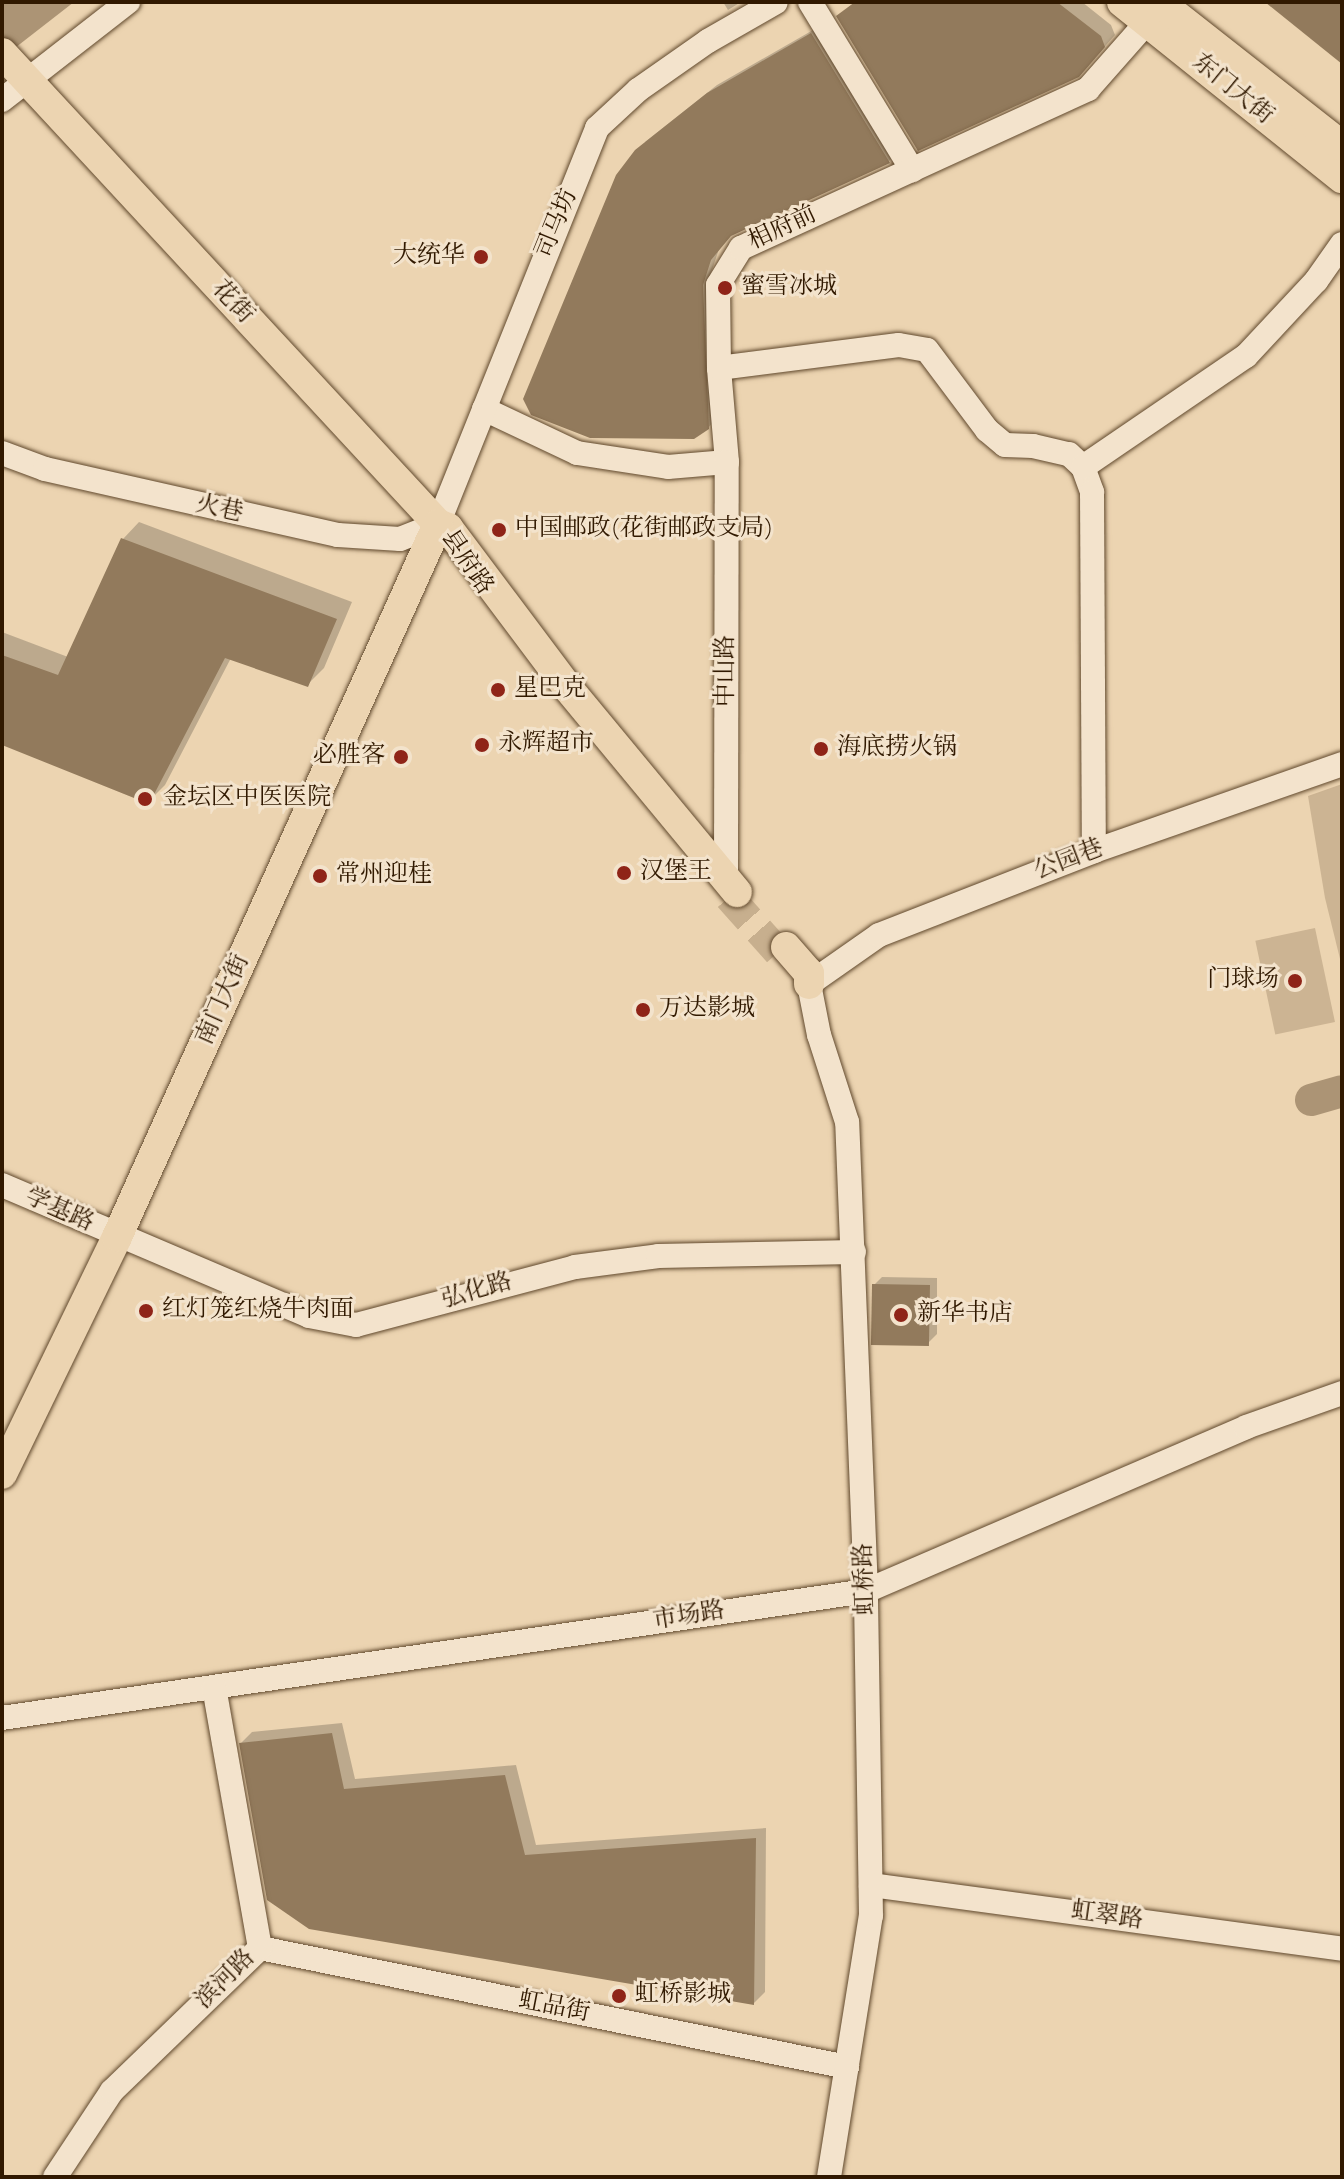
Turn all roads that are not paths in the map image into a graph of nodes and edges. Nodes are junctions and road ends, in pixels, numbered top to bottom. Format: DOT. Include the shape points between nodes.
graph roads {
  1 [pos="128,2"];
  2 [pos="776,2"];
  3 [pos="810,2"];
  4 [pos="1122,2"];
  5 [pos="1153,12"];
  6 [pos="2,53"];
  7 [pos="14,91"];
  8 [pos="1342,146"];
  9 [pos="912,170"];
  10 [pos="1342,178"];
  11 [pos="1342,244"];
  12 [pos="719,368"];
  13 [pos="484,409"];
  14 [pos="2,453"];
  15 [pos="727,462"];
  16 [pos="1083,467"];
  17 [pos="438,524"];
  18 [pos="1342,764"];
  19 [pos="1094,851"];
  20 [pos="731,889"];
  21 [pos="782,949"];
  22 [pos="809,984"];
  23 [pos="2,1185"];
  24 [pos="117,1237"];
  25 [pos="854,1252"];
  26 [pos="1342,1393"];
  27 [pos="2,1474"];
  28 [pos="866,1591"];
  29 [pos="214,1688"];
  30 [pos="2,1718"];
  31 [pos="871,1885"];
  32 [pos="260,1948"];
  33 [pos="1342,1949"];
  34 [pos="847,2067"];
  35 [pos="55,2177"];
  36 [pos="829,2177"];
  1 -- 7 [label="street"];
  2 -- 13 [label="street, 司马坊" via="638,90 597,128"];
  3 -- 9 [label="street"];
  4 -- 5 [label="main road, 东门大街"];
  5 -- 8 [label="main road, 东门大街"];
  5 -- 9 [label="street, 相府前" via="1088,89"];
  5 -- 10 [label="main road, 东门大街"];
  6 -- 7 [label="main road, 花街"];
  7 -- 17 [label="main road, 花街"];
  9 -- 12 [label="street, 相府前" via="741,248 718,285"];
  11 -- 16 [label="street" via="1316,281 1246,356"];
  12 -- 15 [label="street, 相府前"];
  12 -- 16 [label="street" via="899,345 927,350 987,430 1005,445 1069,454"];
  13 -- 15 [label="street" via="577,453 668,467"];
  13 -- 17 [label="street, 司马坊"];
  14 -- 17 [label="street, 火巷" via="86,480 338,535 400,539"];
  15 -- 20 [label="street, 中山路"];
  16 -- 19 [label="street" via="1092,492"];
  17 -- 20 [label="main road, 县府路" via="563,697"];
  17 -- 24 [label="main road, 南门大街"];
  18 -- 19 [label="street, 公园巷"];
  19 -- 22 [label="street, 公园巷" via="879,935"];
  21 -- 22 [label="main road"];
  22 -- 25 [label="street, 虹桥路" via="847,1122"];
  23 -- 24 [label="street, 学基路"];
  24 -- 25 [label="street, 弘化路" via="309,1316 356,1325 575,1267 658,1256"];
  24 -- 27 [label="main road, 南门大街"];
  25 -- 28 [label="street, 虹桥路"];
  26 -- 28 [label="street, 市场路" via="1246,1427"];
  28 -- 29 [label="street, 市场路"];
  28 -- 31 [label="street, 虹桥路"];
  29 -- 30 [label="street, 市场路"];
  29 -- 32 [label="street, 滨河路"];
  31 -- 33 [label="street, 虹翠路"];
  31 -- 34 [label="street, 虹桥路" via="871,1916"];
  32 -- 34 [label="street, 虹品街"];
  32 -- 35 [label="street, 滨河路" via="112,2091"];
  34 -- 36 [label="street, 虹桥路"];
}
